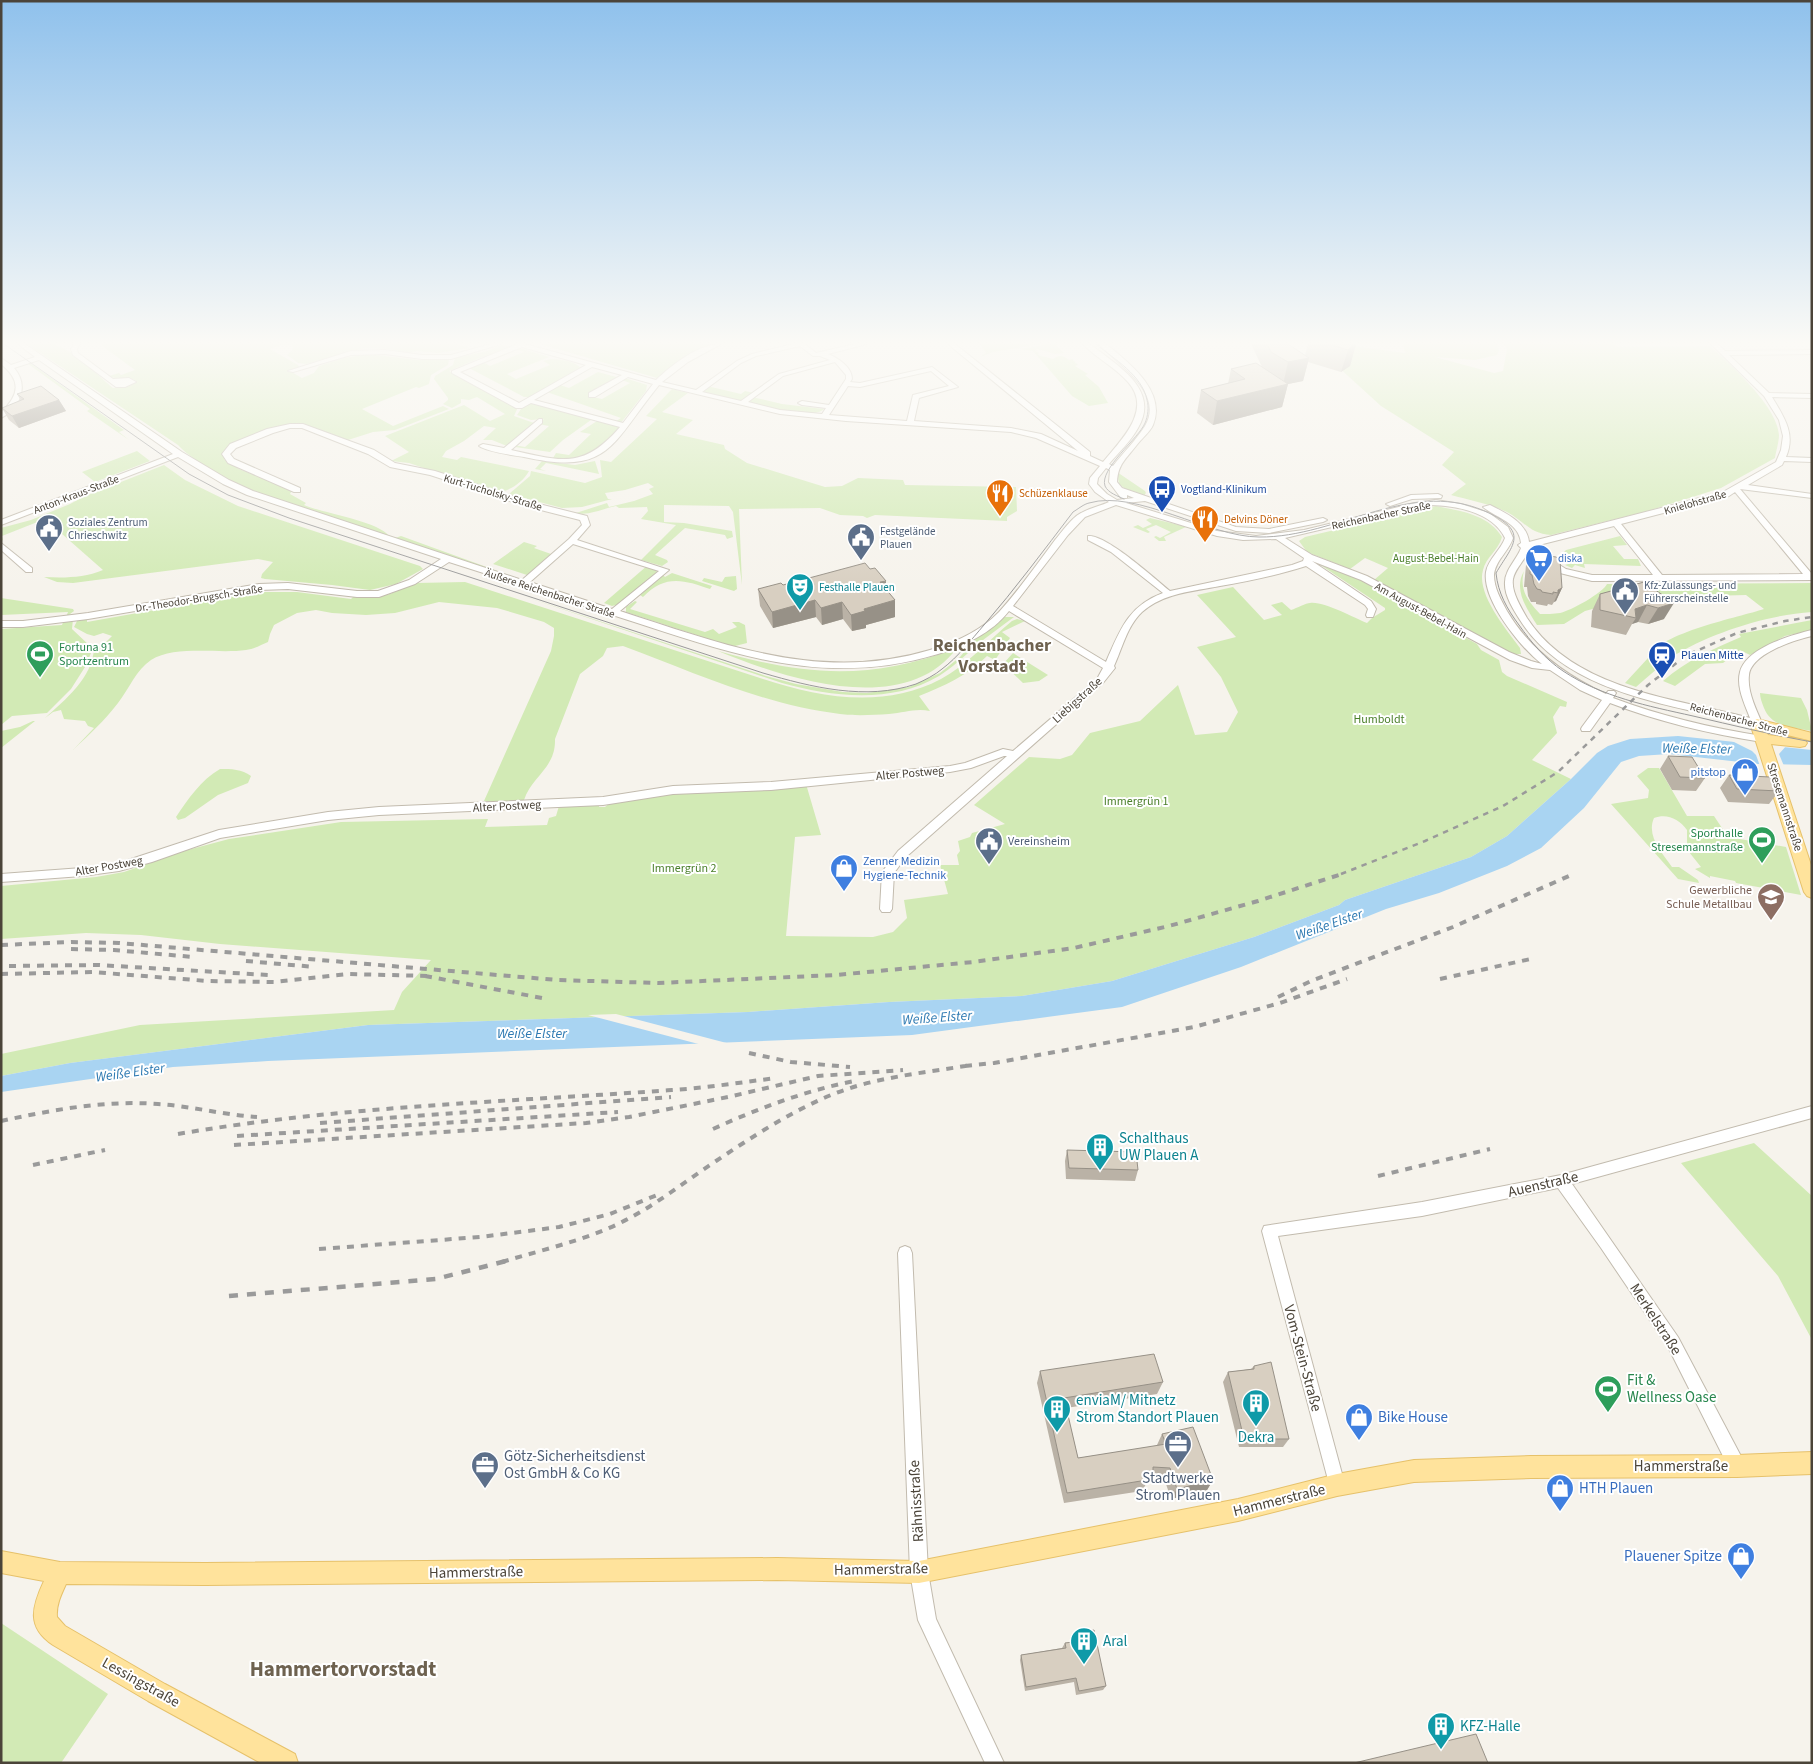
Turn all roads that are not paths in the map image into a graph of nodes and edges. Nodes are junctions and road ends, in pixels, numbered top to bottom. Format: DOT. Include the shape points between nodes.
graph roads {
  1 [pos="139,426"];
  2 [pos="289,426"];
  3 [pos="304,426"];
  4 [pos="533,426"];
  5 [pos="624,426"];
  6 [pos="958,426"];
  7 [pos="1055,426"];
  8 [pos="1136,426"];
  9 [pos="1148,426"];
  10 [pos="1785,426"];
  11 [pos="483,446"];
  12 [pos="506,450"];
  13 [pos="179,454"];
  14 [pos="1085,458"];
  15 [pos="1782,459"];
  16 [pos="1812,460"];
  17 [pos="1103,465"];
  18 [pos="1114,469"];
  19 [pos="1739,488"];
  20 [pos="297,490"];
  21 [pos="1120,490"];
  22 [pos="1100,492"];
  23 [pos="1812,496"];
  24 [pos="1144,499"];
  25 [pos="1122,502"];
  26 [pos="1105,508"];
  27 [pos="1144,512"];
  28 [pos="1,523"];
  29 [pos="1616,523"];
  30 [pos="1520,528"];
  31 [pos="1269,530"];
  32 [pos="1279,537"];
  33 [pos="1091,538"];
  34 [pos="572,540"];
  35 [pos="1509,541"];
  36 [pos="1549,541"];
  37 [pos="1,545"];
  38 [pos="1525,546"];
  39 [pos="448,558"];
  40 [pos="1311,560"];
  41 [pos="29,570"];
  42 [pos="1811,577"];
  43 [pos="1661,579"];
  44 [pos="523,584"];
  45 [pos="1169,594"];
  46 [pos="1008,607"];
  47 [pos="612,613"];
  48 [pos="1370,615"];
  49 [pos="1,624"];
  50 [pos="1812,633"];
  51 [pos="1550,667"];
  52 [pos="1110,668"];
  53 [pos="1616,685"];
  54 [pos="1607,699"];
  55 [pos="1757,723"];
  56 [pos="1586,729"];
  57 [pos="1812,737"];
  58 [pos="1763,741"];
  59 [pos="1812,744"];
  60 [pos="1015,755"];
  61 [pos="1,878"];
  62 [pos="1812,892"];
  63 [pos="886,909"];
  64 [pos="1812,1112"];
  65 [pos="1560,1181"];
  66 [pos="1269,1231"];
  67 [pos="905,1253"];
  68 [pos="1812,1463"];
  69 [pos="1737,1466"];
  70 [pos="1336,1485"];
  71 [pos="1,1562"];
  72 [pos="919,1572"];
  73 [pos="60,1573"];
  74 [pos="286,1763"];
  75 [pos="995,1763"];
  1 -- 13 [label="street, Äußere Reichenbacher Straße"];
  2 -- 20 [label="street, Kurt-Tucholsky-Straße" via="233,446 226,454 244,468"];
  3 -- 34 [label="street, Kurt-Tucholsky-Straße" via="371,452 394,465 432,473 519,502 584,518 586,525"];
  4 -- 12 [label="street"];
  5 -- 12 [label="street" via="600,452 580,460 559,461"];
  6 -- 14 [label="street" via="1011,430 1038,436"];
  7 -- 14 [label="street" via="1087,452"];
  8 -- 17 [label="street"];
  9 -- 18 [label="street"];
  10 -- 15 [label="street" via="1787,436"];
  11 -- 12 [label="street"];
  13 -- 28 [label="street, Anton-Kraus-Straße"];
  13 -- 39 [label="street, Äußere Reichenbacher Straße" via="250,493"];
  14 -- 17 [label="street"];
  15 -- 16 [label="street"];
  15 -- 19 [label="street, Knielohstraße"];
  17 -- 18 [label="street"];
  17 -- 22 [label="street" via="1093,480"];
  18 -- 21 [label="street" via="1113,482"];
  19 -- 23 [label="street"];
  19 -- 29 [label="street, Knielohstraße"];
  19 -- 42 [label="street"];
  21 -- 24 [label="street, Reichenbacher Straße"];
  21 -- 25 [label="street"];
  22 -- 25 [label="street"];
  22 -- 26 [label="street"];
  24 -- 25 [label="street, Äußere Reichenbacher Straße"];
  24 -- 31 [label="street, Reichenbacher Straße" via="1226,527"];
  25 -- 26 [label="street, Äußere Reichenbacher Straße"];
  25 -- 27 [label="street"];
  26 -- 27 [label="street"];
  26 -- 46 [label="street, Äußere Reichenbacher Straße" via="1073,524 1065,532"];
  27 -- 32 [label="street, Reichenbacher Straße" via="1233,537"];
  29 -- 36 [label="street, Knielohstraße"];
  29 -- 43 [label="street"];
  30 -- 31 [label="street, Reichenbacher Straße" via="1503,515 1479,504 1434,495"];
  30 -- 36 [label="street"];
  30 -- 38 [label="street"];
  31 -- 32 [label="street"];
  32 -- 35 [label="street, Reichenbacher Straße" via="1434,503 1471,509 1489,516 1506,530"];
  32 -- 40 [label="street"];
  33 -- 45 [label="street" via="1114,550"];
  34 -- 44 [label="street"];
  34 -- 47 [label="street" via="665,570"];
  35 -- 38 [label="street"];
  35 -- 51 [label="street, Reichenbacher Straße" via="1490,573 1493,593 1514,629"];
  36 -- 38 [label="street, Knielohstraße"];
  37 -- 41 [label="street"];
  38 -- 43 [label="street" via="1563,571 1577,576"];
  38 -- 53 [label="street, Reichenbacher Straße" via="1509,579 1511,595 1524,617 1541,642 1562,659"];
  39 -- 44 [label="street, Äußere Reichenbacher Straße"];
  39 -- 49 [label="street, Dr.-Theodor-Brugsch-Straße" via="413,581 379,594 288,586 259,587 88,616"];
  40 -- 45 [label="street, Liebigstraße" via="1295,567"];
  40 -- 48 [label="street" via="1368,603 1372,609"];
  40 -- 51 [label="street, Am August-Bebel-Hain" via="1364,578 1467,635 1534,666"];
  42 -- 43 [label="street"];
  44 -- 47 [label="street, Äußere Reichenbacher Straße"];
  45 -- 52 [label="street, Liebigstraße" via="1138,612 1122,636"];
  46 -- 47 [label="street, Äußere Reichenbacher Straße" via="990,625 950,647 907,660 854,667 807,665 759,657"];
  46 -- 52 [label="street"];
  50 -- 55 [label="street" via="1773,647 1746,667 1745,684"];
  51 -- 54 [label="street, Reichenbacher Straße"];
  52 -- 60 [label="street, Liebigstraße" via="1100,681"];
  53 -- 54 [label="street"];
  53 -- 55 [label="street, Reichenbacher Straße"];
  54 -- 56 [label="street"];
  54 -- 58 [label="street, Reichenbacher Straße" via="1663,717"];
  55 -- 57 [label="main road, Reichenbacher Straße"];
  55 -- 58 [label="main road, Stresemannstraße"];
  58 -- 59 [label="main road, Reichenbacher Straße"];
  58 -- 62 [label="main road, Stresemannstraße"];
  60 -- 61 [label="street, Alter Postweg" via="1003,752 967,766 938,771 771,786 672,790 603,801 328,816 219,834 118,867"];
  60 -- 63 [label="street, Liebigstraße" via="902,854 888,872"];
  64 -- 65 [label="street, Auenstraße"];
  65 -- 66 [label="street, Auenstraße" via="1422,1209"];
  65 -- 69 [label="street, Merkelstraße" via="1673,1342"];
  66 -- 70 [label="street, Vom-Stein-Straße"];
  67 -- 72 [label="street, Rähnisstraße"];
  68 -- 69 [label="main road, Hammerstraße"];
  69 -- 70 [label="main road, Hammerstraße" via="1531,1466 1414,1471"];
  70 -- 72 [label="main road, Hammerstraße" via="1238,1510"];
  71 -- 73 [label="main road, Hammerstraße"];
  72 -- 73 [label="main road, Hammerstraße" via="777,1569"];
  72 -- 75 [label="street, Rähnisstraße" via="927,1620"];
  73 -- 74 [label="main road, Lessingstraße" via="44,1617 47,1625 96,1657"];
}
